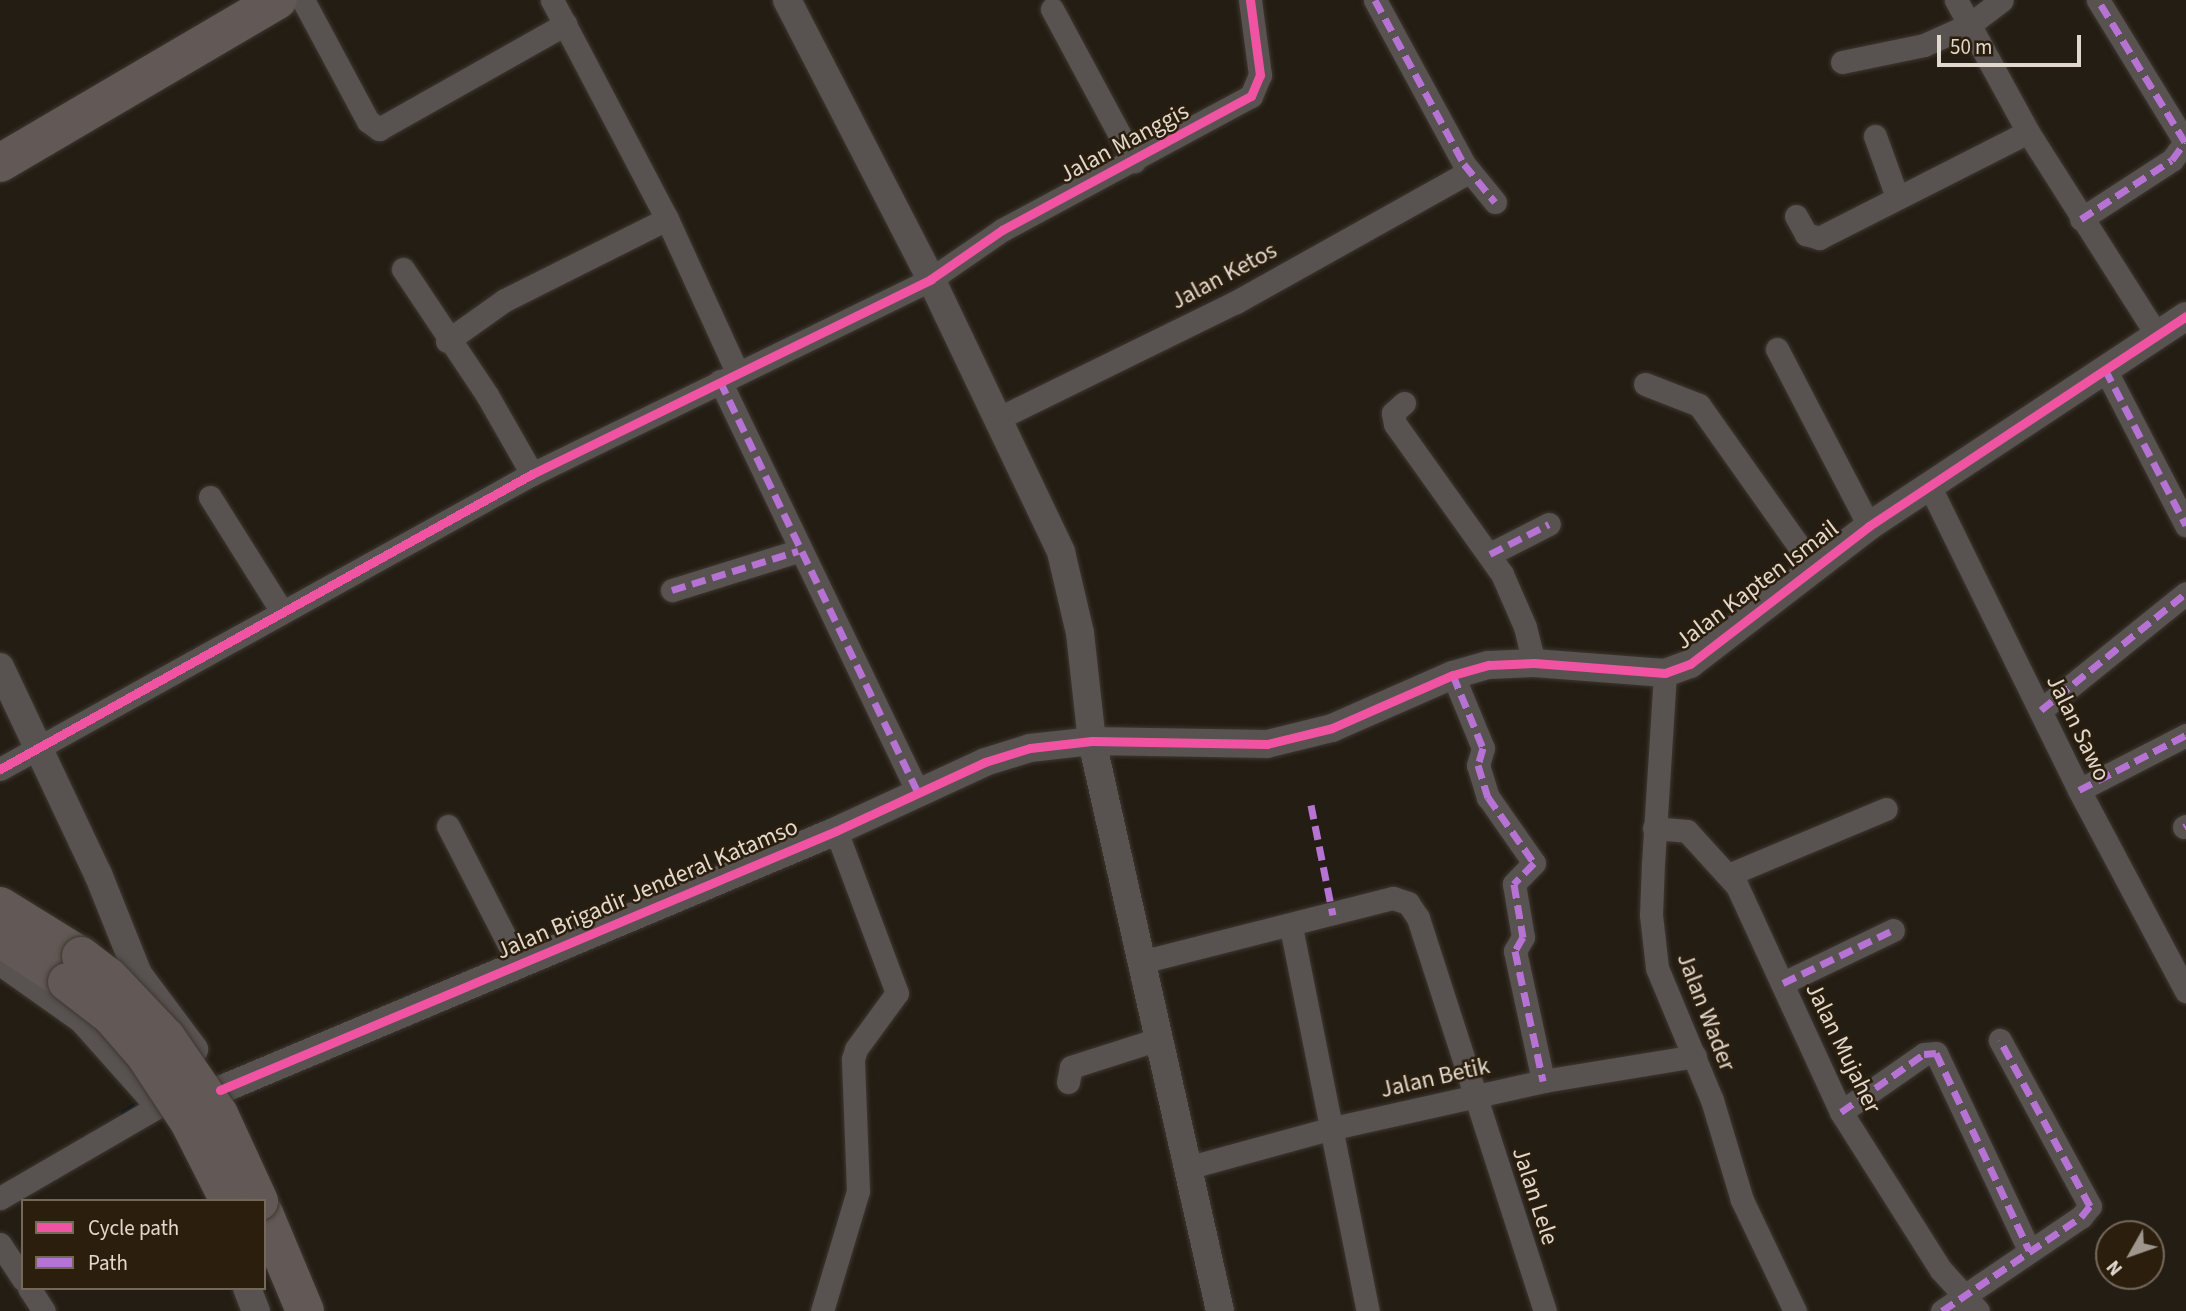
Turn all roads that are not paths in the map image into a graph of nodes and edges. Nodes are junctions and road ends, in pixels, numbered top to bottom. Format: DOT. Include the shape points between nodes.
graph roads {
  1 [pos="278,0"];
  2 [pos="303,0"];
  3 [pos="552,0"];
  4 [pos="787,0"];
  5 [pos="1250,0"];
  6 [pos="1375,0"];
  7 [pos="1956,0"];
  8 [pos="2002,0"];
  9 [pos="2098,0"];
  10 [pos="1052,9"];
  11 [pos="565,24"];
  12 [pos="1969,25"];
  13 [pos="1842,62"];
  14 [pos="2028,132"];
  15 [pos="1875,136"];
  16 [pos="1134,161"];
  17 [pos="0,163"];
  18 [pos="1469,172"];
  19 [pos="1897,197"];
  20 [pos="1496,202"];
  21 [pos="1796,216"];
  22 [pos="667,219"];
  23 [pos="2081,219"];
  24 [pos="403,269"];
  25 [pos="932,279"];
  26 [pos="2186,316"];
  27 [pos="2157,335"];
  28 [pos="447,341"];
  29 [pos="1777,349"];
  30 [pos="2105,369"];
  31 [pos="728,376"];
  32 [pos="1645,384"];
  33 [pos="1404,403"];
  34 [pos="999,418"];
  35 [pos="532,474"];
  36 [pos="1929,485"];
  37 [pos="210,498"];
  38 [pos="1549,524"];
  39 [pos="2186,524"];
  40 [pos="1869,526"];
  41 [pos="798,551"];
  42 [pos="1490,554"];
  43 [pos="1813,566"];
  44 [pos="672,590"];
  45 [pos="2186,593"];
  46 [pos="282,612"];
  47 [pos="1534,663"];
  48 [pos="0,667"];
  49 [pos="1665,673"];
  50 [pos="1453,675"];
  51 [pos="2041,710"];
  52 [pos="2186,735"];
  53 [pos="1092,741"];
  54 [pos="37,748"];
  55 [pos="0,769"];
  56 [pos="2079,790"];
  57 [pos="918,793"];
  58 [pos="1886,809"];
  59 [pos="448,826"];
  60 [pos="1654,828"];
  61 [pos="836,831"];
  62 [pos="1728,875"];
  63 [pos="0,887"];
  64 [pos="0,906"];
  65 [pos="1291,927"];
  66 [pos="1893,930"];
  67 [pos="0,938"];
  68 [pos="0,961"];
  69 [pos="1142,962"];
  70 [pos="519,964"];
  71 [pos="74,969"];
  72 [pos="138,974"];
  73 [pos="1783,983"];
  74 [pos="2186,991"];
  75 [pos="1159,1039"];
  76 [pos="2000,1040"];
  77 [pos="108,1043"];
  78 [pos="1695,1056"];
  79 [pos="1543,1081"];
  80 [pos="1068,1082"];
  81 [pos="220,1090"];
  82 [pos="1476,1096"];
  83 [pos="159,1106"];
  84 [pos="1841,1112"];
  85 [pos="1329,1129"];
  86 [pos="1190,1167"];
  87 [pos="0,1198"];
  88 [pos="207,1199"];
  89 [pos="228,1199"];
  90 [pos="250,1199"];
  91 [pos="258,1199"];
  92 [pos="266,1225"];
  93 [pos="0,1244"];
  94 [pos="2029,1250"];
  95 [pos="266,1256"];
  96 [pos="21,1276"];
  97 [pos="30,1290"];
  98 [pos="278,1299"];
  99 [pos="1970,1304"];
  100 [pos="44,1311"];
  101 [pos="822,1311"];
  102 [pos="1220,1311"];
  103 [pos="1368,1311"];
  104 [pos="1545,1311"];
  105 [pos="1795,1311"];
  106 [pos="1941,1311"];
  1 -- 17 [label="highway"];
  2 -- 11 [label="street" via="368,121 379,129"];
  3 -- 11 [label="street"];
  4 -- 25 [label="street"];
  5 -- 16 [label="street, Jalan Manggis" via="1259,63 1256,91"];
  6 -- 18 [label="street"];
  7 -- 12 [label="street"];
  8 -- 12 [label="street"];
  9 -- 23 [label="street" via="2185,142 2172,160"];
  10 -- 16 [label="street"];
  11 -- 22 [label="street"];
  12 -- 13 [label="street" via="1924,46"];
  12 -- 14 [label="street"];
  14 -- 19 [label="street"];
  14 -- 23 [label="street"];
  15 -- 19 [label="street"];
  16 -- 25 [label="street, Jalan Manggis" via="1002,230"];
  18 -- 20 [label="street"];
  18 -- 34 [label="street, Jalan Ketos" via="1236,302"];
  19 -- 21 [label="street" via="1814,239"];
  22 -- 28 [label="street" via="505,300"];
  22 -- 31 [label="street"];
  23 -- 27 [label="street"];
  24 -- 28 [label="street"];
  25 -- 31 [label="street, Jalan Manggis"];
  25 -- 34 [label="street"];
  26 -- 27 [label="street, Jalan Kapten Ismail"];
  27 -- 30 [label="street, Jalan Kapten Ismail"];
  28 -- 35 [label="street" via="487,396"];
  29 -- 40 [label="street"];
  30 -- 36 [label="street, Jalan Kapten Ismail"];
  30 -- 39 [label="street"];
  31 -- 35 [label="street, Jalan Manggis"];
  31 -- 41 [label="street"];
  32 -- 43 [label="street" via="1699,405"];
  33 -- 42 [label="street" via="1393,413 1395,424"];
  34 -- 53 [label="street" via="1061,552 1080,633"];
  35 -- 46 [label="street, Jalan Manggis"];
  36 -- 40 [label="street, Jalan Kapten Ismail"];
  36 -- 51 [label="street, Jalan Sawo"];
  37 -- 46 [label="street"];
  38 -- 42 [label="street"];
  40 -- 43 [label="street, Jalan Kapten Ismail"];
  41 -- 44 [label="street"];
  41 -- 57 [label="street"];
  42 -- 47 [label="street" via="1525,627"];
  43 -- 49 [label="street, Jalan Kapten Ismail" via="1690,664"];
  45 -- 51 [label="street"];
  46 -- 54 [label="street, Jalan Manggis"];
  47 -- 49 [label="street, Jalan Kapten Ismail"];
  47 -- 50 [label="street, Jalan Kapten Ismail" via="1489,665"];
  48 -- 54 [label="street"];
  49 -- 60 [label="street, Jalan Wader"];
  50 -- 53 [label="street, Jalan Kapten Ismail" via="1332,727 1267,744"];
  50 -- 79 [label="street" via="1483,748 1478,765 1488,797 1534,863 1514,884 1523,937 1515,951"];
  51 -- 56 [label="street, Jalan Sawo"];
  52 -- 56 [label="street"];
  53 -- 57 [label="street, Jalan Brigadir Jenderal Katamso" via="1030,748"];
  53 -- 69 [label="street"];
  54 -- 55 [label="street, Jalan Manggis"];
  54 -- 72 [label="street" via="98,874"];
  56 -- 74 [label="street, Jalan Sawo"];
  57 -- 61 [label="street, Jalan Brigadir Jenderal Katamso"];
  58 -- 62 [label="street"];
  59 -- 70 [label="street"];
  60 -- 62 [label="street, Jalan Mujaher" via="1687,831"];
  60 -- 78 [label="street, Jalan Wader" via="1651,915 1657,968"];
  61 -- 70 [label="street, Jalan Brigadir Jenderal Katamso"];
  61 -- 101 [label="street" via="897,993 856,1048 858,1191"];
  62 -- 73 [label="street, Jalan Mujaher" via="1750,906"];
  63 -- 72 [label="street" via="79,932"];
  64 -- 71 [label="highway"];
  65 -- 69 [label="street"];
  65 -- 82 [label="street, Jalan Lele" via="1393,898 1408,903 1418,918"];
  65 -- 85 [label="street"];
  66 -- 73 [label="street"];
  67 -- 71 [label="highway"];
  68 -- 77 [label="street" via="60,1000"];
  69 -- 75 [label="street"];
  70 -- 81 [label="street, Jalan Brigadir Jenderal Katamso"];
  71 -- 89 [label="highway, bridge" via="145,1055 188,1122"];
  71 -- 91 [label="highway, bridge" via="109,978 166,1037 219,1114"];
  72 -- 77 [label="street"];
  72 -- 81 [label="street" via="179,1025"];
  73 -- 84 [label="street, Jalan Mujaher"];
  75 -- 80 [label="street" via="1074,1065 1067,1070"];
  75 -- 86 [label="street"];
  76 -- 94 [label="street" via="2090,1206 2081,1217"];
  77 -- 83 [label="street"];
  78 -- 79 [label="street, Jalan Betik"];
  78 -- 105 [label="street, Jalan Wader" via="1742,1200"];
  79 -- 82 [label="street, Jalan Betik"];
  81 -- 90 [label="street"];
  82 -- 85 [label="street, Jalan Betik"];
  82 -- 104 [label="street, Jalan Lele"];
  83 -- 87 [label="street"];
  83 -- 88 [label="street"];
  84 -- 94 [label="street" via="1924,1054 1936,1053"];
  84 -- 99 [label="street, Jalan Mujaher" via="1900,1209"];
  85 -- 86 [label="street, Jalan Betik"];
  85 -- 103 [label="street"];
  86 -- 102 [label="street"];
  92 -- 98 [label="highway"];
  93 -- 96 [label="street"];
  94 -- 99 [label="street"];
  95 -- 98 [label="street"];
  97 -- 100 [label="street"];
  99 -- 106 [label="street"];
}
